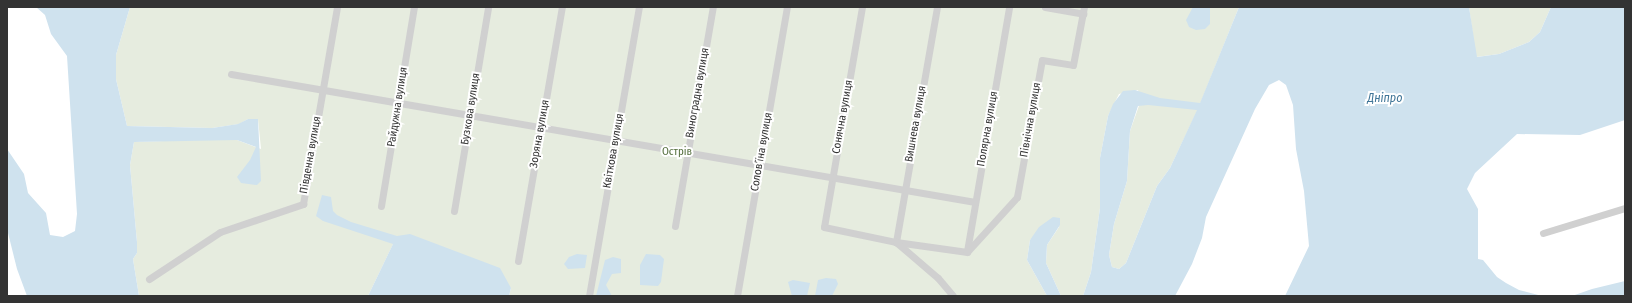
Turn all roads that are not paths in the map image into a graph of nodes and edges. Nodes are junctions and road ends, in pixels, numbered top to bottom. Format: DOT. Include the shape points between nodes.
graph roads {
  1 [pos="337,7"];
  2 [pos="414,7"];
  3 [pos="488,7"];
  4 [pos="562,7"];
  5 [pos="639,7"];
  6 [pos="713,7"];
  7 [pos="787,7"];
  8 [pos="862,7"];
  9 [pos="937,7"];
  10 [pos="1009,7"];
  11 [pos="1045,7"];
  12 [pos="1083,10"];
  13 [pos="231,74"];
  14 [pos="323,90"];
  15 [pos="398,103"];
  16 [pos="470,116"];
  17 [pos="541,128"];
  18 [pos="615,141"];
  19 [pos="688,154"];
  20 [pos="760,164"];
  21 [pos="832,178"];
  22 [pos="904,190"];
  23 [pos="975,202"];
  24 [pos="381,206"];
  25 [pos="1625,208"];
  26 [pos="454,211"];
  27 [pos="675,226"];
  28 [pos="1543,233"];
  29 [pos="896,242"];
  30 [pos="967,252"];
  31 [pos="518,261"];
  32 [pos="149,279"];
  33 [pos="589,296"];
  34 [pos="737,296"];
  35 [pos="953,296"];
  1 -- 14 [label="street, Південна вулиця"];
  2 -- 15 [label="street, Райдужна вулиця"];
  3 -- 16 [label="street, Бузкова вулиця"];
  4 -- 17 [label="street, Зоряна вулиця"];
  5 -- 18 [label="street, Квіткова вулиця"];
  6 -- 19 [label="street, Виноградна вулиця"];
  7 -- 20 [label="street, Соловʼїна вулиця"];
  8 -- 21 [label="street, Сонячна вулиця"];
  9 -- 22 [label="street, Вишнева вулиця"];
  10 -- 23 [label="street, Полярна вулиця"];
  11 -- 12 [label="street"];
  12 -- 30 [label="street, Північна вулиця" via="1073,65 1042,60 1017,197"];
  13 -- 14 [label="street"];
  14 -- 15 [label="street"];
  14 -- 32 [label="street, Південна вулиця" via="303,204 220,232"];
  15 -- 16 [label="street"];
  15 -- 24 [label="street, Райдужна вулиця"];
  16 -- 17 [label="street"];
  16 -- 26 [label="street, Бузкова вулиця"];
  17 -- 18 [label="street"];
  17 -- 31 [label="street, Зоряна вулиця"];
  18 -- 19 [label="street"];
  18 -- 33 [label="street, Квіткова вулиця"];
  19 -- 20 [label="street"];
  19 -- 27 [label="street, Виноградна вулиця"];
  20 -- 21 [label="street"];
  20 -- 34 [label="street, Соловʼїна вулиця"];
  21 -- 22 [label="street"];
  21 -- 29 [label="street, Сонячна вулиця" via="824,227"];
  22 -- 23 [label="street"];
  22 -- 29 [label="street, Вишнева вулиця"];
  23 -- 30 [label="street, Полярна вулиця"];
  25 -- 28 [label="street"];
  29 -- 30 [label="street"];
  29 -- 35 [label="street" via="938,278"];
}
